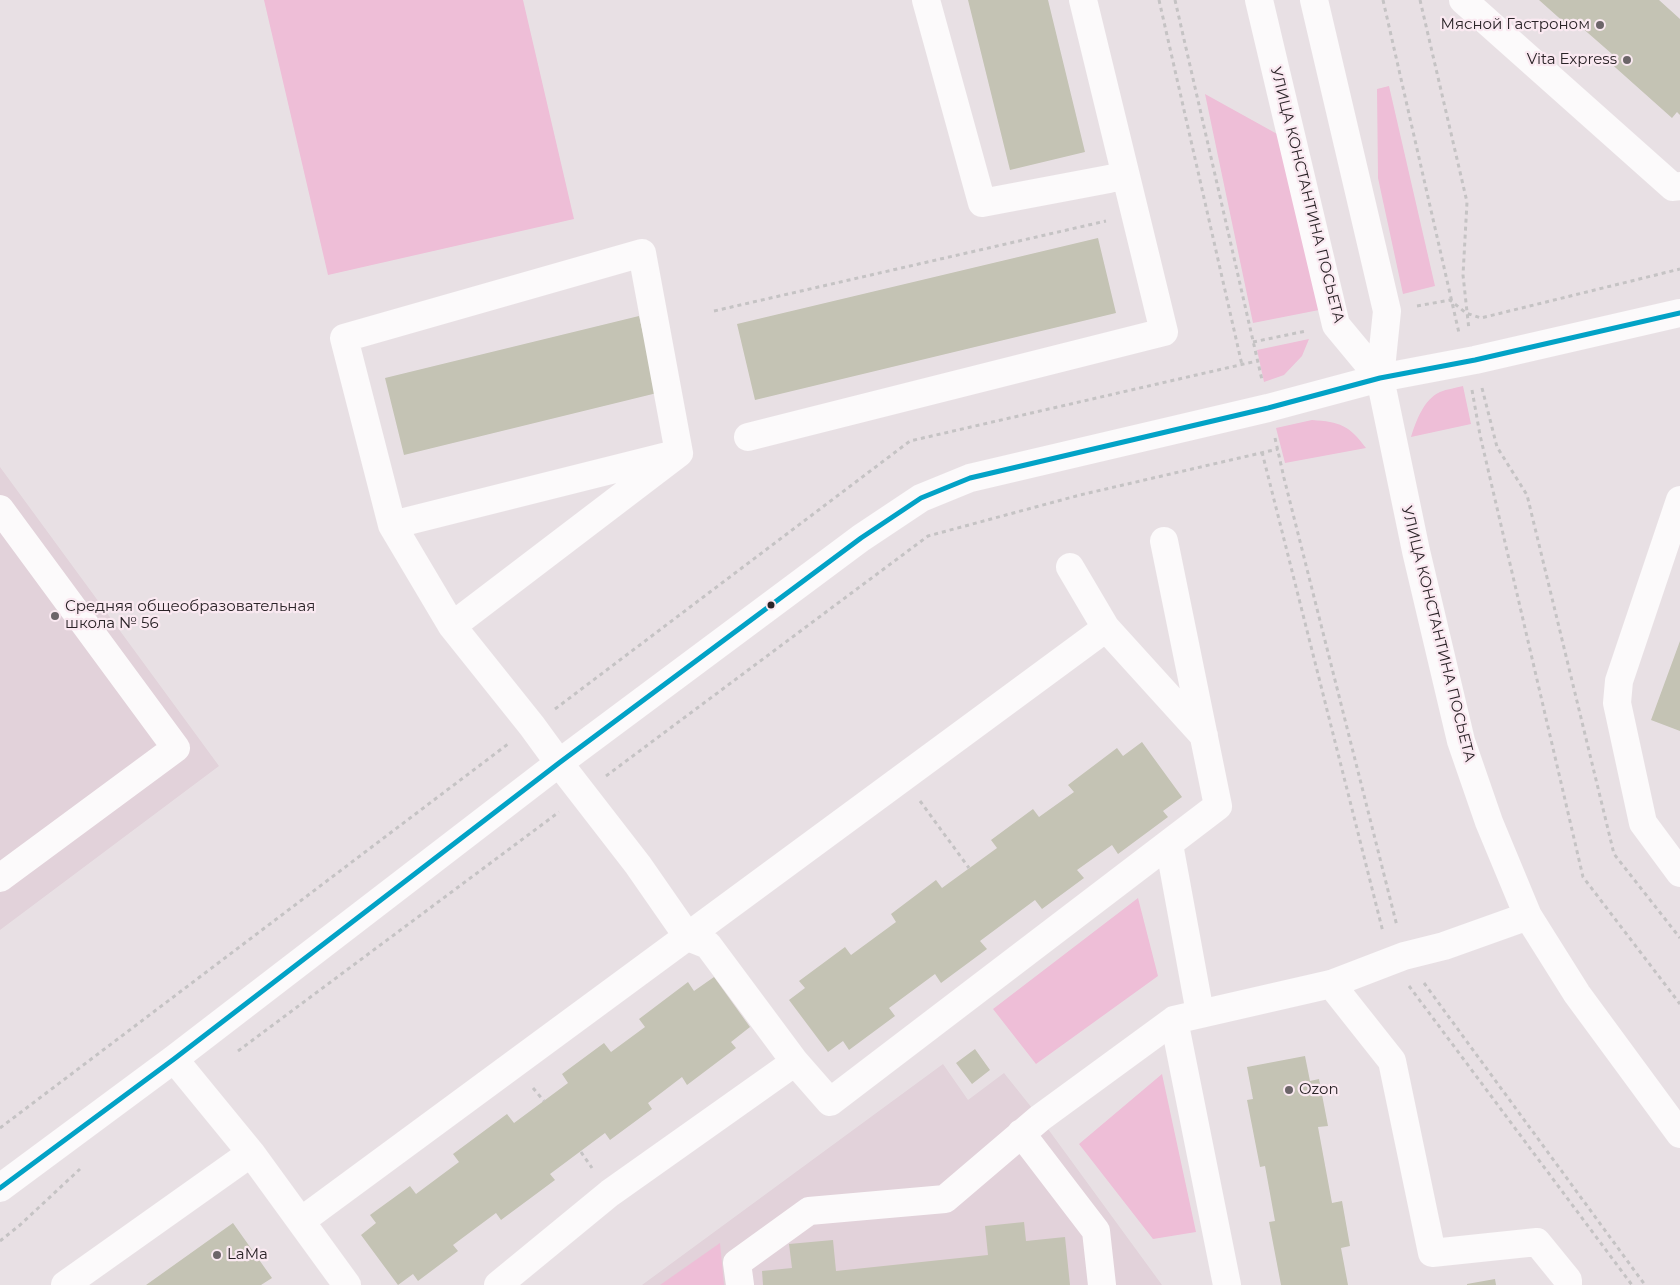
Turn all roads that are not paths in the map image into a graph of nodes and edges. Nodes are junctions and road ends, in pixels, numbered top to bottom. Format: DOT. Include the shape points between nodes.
graph roads {
  1 [pos="926,0"];
  2 [pos="1083,0"];
  3 [pos="1259,0"];
  4 [pos="1314,0"];
  5 [pos="1463,0"];
  6 [pos="1125,175"];
  7 [pos="1680,186"];
  8 [pos="1680,313"];
  9 [pos="1380,378"];
  10 [pos="748,437"];
  11 [pos="679,453"];
  12 [pos="1680,500"];
  13 [pos="0,510"];
  14 [pos="392,524"];
  15 [pos="1164,541"];
  16 [pos="1070,567"];
  17 [pos="452,626"];
  18 [pos="1106,628"];
  19 [pos="1204,736"];
  20 [pos="559,762"];
  21 [pos="1169,844"];
  22 [pos="1680,872"];
  23 [pos="0,878"];
  24 [pos="1528,916"];
  25 [pos="688,937"];
  26 [pos="1331,984"];
  27 [pos="1187,1016"];
  28 [pos="174,1059"];
  29 [pos="795,1062"];
  30 [pos="1021,1133"];
  31 [pos="1680,1134"];
  32 [pos="251,1153"];
  33 [pos="0,1188"];
  34 [pos="301,1222"];
  35 [pos="65,1285"];
  36 [pos="347,1285"];
  37 [pos="498,1285"];
  38 [pos="740,1285"];
  39 [pos="1102,1285"];
  40 [pos="1227,1285"];
  41 [pos="1568,1285"];
  1 -- 6 [label="street" via="982,203"];
  2 -- 6 [label="street"];
  3 -- 9 [label="street, УЛИЦА КОНСТАНТИНА ПОСЬЕТА" via="1336,324"];
  4 -- 9 [label="street, УЛИЦА КОНСТАНТИНА ПОСЬЕТА" via="1386,311"];
  5 -- 7 [label="street" via="1673,187"];
  6 -- 10 [label="street" via="1164,332"];
  8 -- 9 [label="street"];
  9 -- 20 [label="street" via="1268,408 970,478 921,498"];
  9 -- 24 [label="street, УЛИЦА КОНСТАНТИНА ПОСЬЕТА" via="1416,551 1461,741 1489,822"];
  11 -- 14 [label="street"];
  11 -- 14 [label="street" via="642,253 344,338"];
  11 -- 17 [label="street"];
  12 -- 22 [label="street" via="1619,681 1617,703 1643,823"];
  13 -- 23 [label="street" via="176,748"];
  14 -- 17 [label="street"];
  15 -- 19 [label="street"];
  16 -- 18 [label="street"];
  17 -- 20 [label="street"];
  18 -- 19 [label="street"];
  18 -- 25 [label="street"];
  19 -- 21 [label="street" via="1218,806"];
  20 -- 25 [label="street"];
  20 -- 28 [label="street"];
  21 -- 27 [label="street"];
  21 -- 29 [label="street" via="830,1102"];
  24 -- 26 [label="street"];
  24 -- 31 [label="street, УЛИЦА КОНСТАНТИНА ПОСЬЕТА" via="1577,994"];
  25 -- 29 [label="street" via="708,945"];
  25 -- 34 [label="street"];
  26 -- 27 [label="street"];
  26 -- 41 [label="street" via="1392,1061 1432,1253 1538,1242 1568,1280"];
  27 -- 30 [label="street"];
  27 -- 40 [label="street"];
  28 -- 32 [label="street"];
  28 -- 33 [label="street"];
  29 -- 37 [label="street" via="610,1193"];
  30 -- 38 [label="street" via="945,1199 809,1211 737,1263"];
  30 -- 39 [label="street" via="1096,1231"];
  32 -- 34 [label="street"];
  32 -- 35 [label="street"];
  34 -- 36 [label="street"];
}
